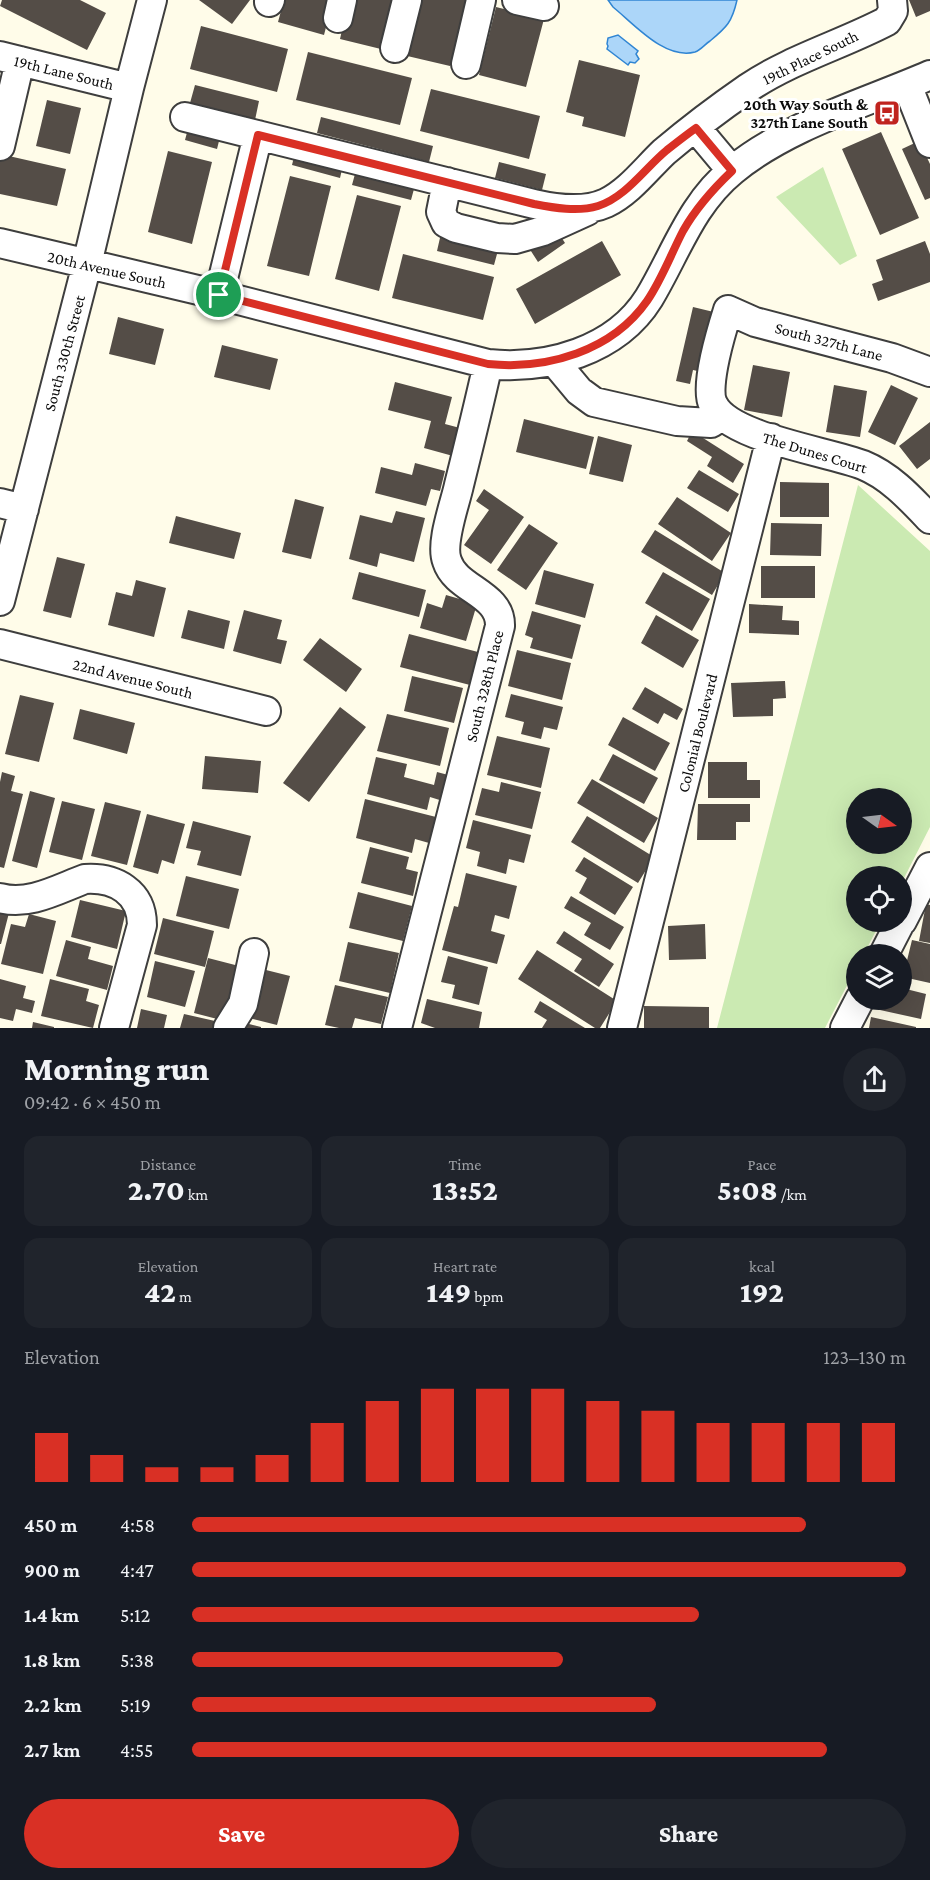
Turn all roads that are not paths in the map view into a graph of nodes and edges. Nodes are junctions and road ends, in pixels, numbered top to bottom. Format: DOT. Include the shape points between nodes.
graph roads {
  1 [pos="152,0"];
  2 [pos="407,0"];
  3 [pos="481,0"];
  4 [pos="892,0"];
  5 [pos="395,48"];
  6 [pos="10,58"];
  7 [pos="466,64"];
  8 [pos="919,80"];
  9 [pos="129,88"];
  10 [pos="185,117"];
  11 [pos="696,128"];
  12 [pos="258,135"];
  13 [pos="930,144"];
  14 [pos="0,146"];
  15 [pos="732,171"];
  16 [pos="447,182"];
  17 [pos="597,206"];
  18 [pos="0,243"];
  19 [pos="87,264"];
  20 [pos="219,295"];
  21 [pos="554,361"];
  22 [pos="488,364"];
  23 [pos="930,372"];
  24 [pos="722,416"];
  25 [pos="771,438"];
  26 [pos="12,506"];
  27 [pos="930,519"];
  28 [pos="0,601"];
  29 [pos="0,644"];
  30 [pos="266,711"];
  31 [pos="930,867"];
  32 [pos="0,898"];
  33 [pos="912,901"];
  34 [pos="254,953"];
  35 [pos="854,1010"];
  36 [pos="114,1028"];
  37 [pos="228,1028"];
  38 [pos="396,1028"];
  39 [pos="622,1028"];
  40 [pos="845,1028"];
  1 -- 9 [label="street, South 330th Street"];
  2 -- 5 [label="street"];
  3 -- 7 [label="street"];
  4 -- 11 [label="street, 19th Place South" via="893,11 887,21 792,62 746,89"];
  6 -- 9 [label="street, 19th Lane South"];
  6 -- 14 [label="street"];
  8 -- 13 [label="street"];
  8 -- 15 [label="street, 20th Avenue South" via="823,119"];
  9 -- 19 [label="street, South 330th Street"];
  10 -- 12 [label="street, 19th Place South"];
  11 -- 15 [label="street"];
  11 -- 17 [label="street, 19th Place South" via="611,200"];
  12 -- 16 [label="street, 19th Place South"];
  12 -- 20 [label="street"];
  15 -- 21 [label="street, 20th Avenue South" via="700,204 648,299 625,325 592,347"];
  16 -- 17 [label="street, 19th Place South" via="544,206"];
  16 -- 17 [label="street" via="441,212 446,223 497,238 530,236"];
  18 -- 19 [label="street, 20th Avenue South"];
  19 -- 20 [label="street, 20th Avenue South"];
  19 -- 26 [label="street, South 330th Street"];
  20 -- 22 [label="street, 20th Avenue South"];
  21 -- 22 [label="street, 20th Avenue South"];
  21 -- 24 [label="street" via="579,391 594,402 677,421 711,423"];
  22 -- 38 [label="street, South 328th Place" via="445,554 454,574 495,607 500,626"];
  23 -- 24 [label="street, South 327th Lane" via="892,358 755,322 728,310 717,346 710,392 712,403"];
  24 -- 25 [label="street, The Dunes Court" via="739,427"];
  25 -- 27 [label="street, The Dunes Court" via="879,473 895,483"];
  25 -- 39 [label="street, Colonial Boulevard"];
  26 -- 28 [label="street, South 330th Street"];
  29 -- 30 [label="street, 22nd Avenue South"];
  31 -- 33 [label="street"];
  32 -- 36 [label="street" via="31,899 85,879 104,880 132,894 142,914 142,925"];
  34 -- 37 [label="street" via="243,1004"];
  35 -- 40 [label="street"];
}
